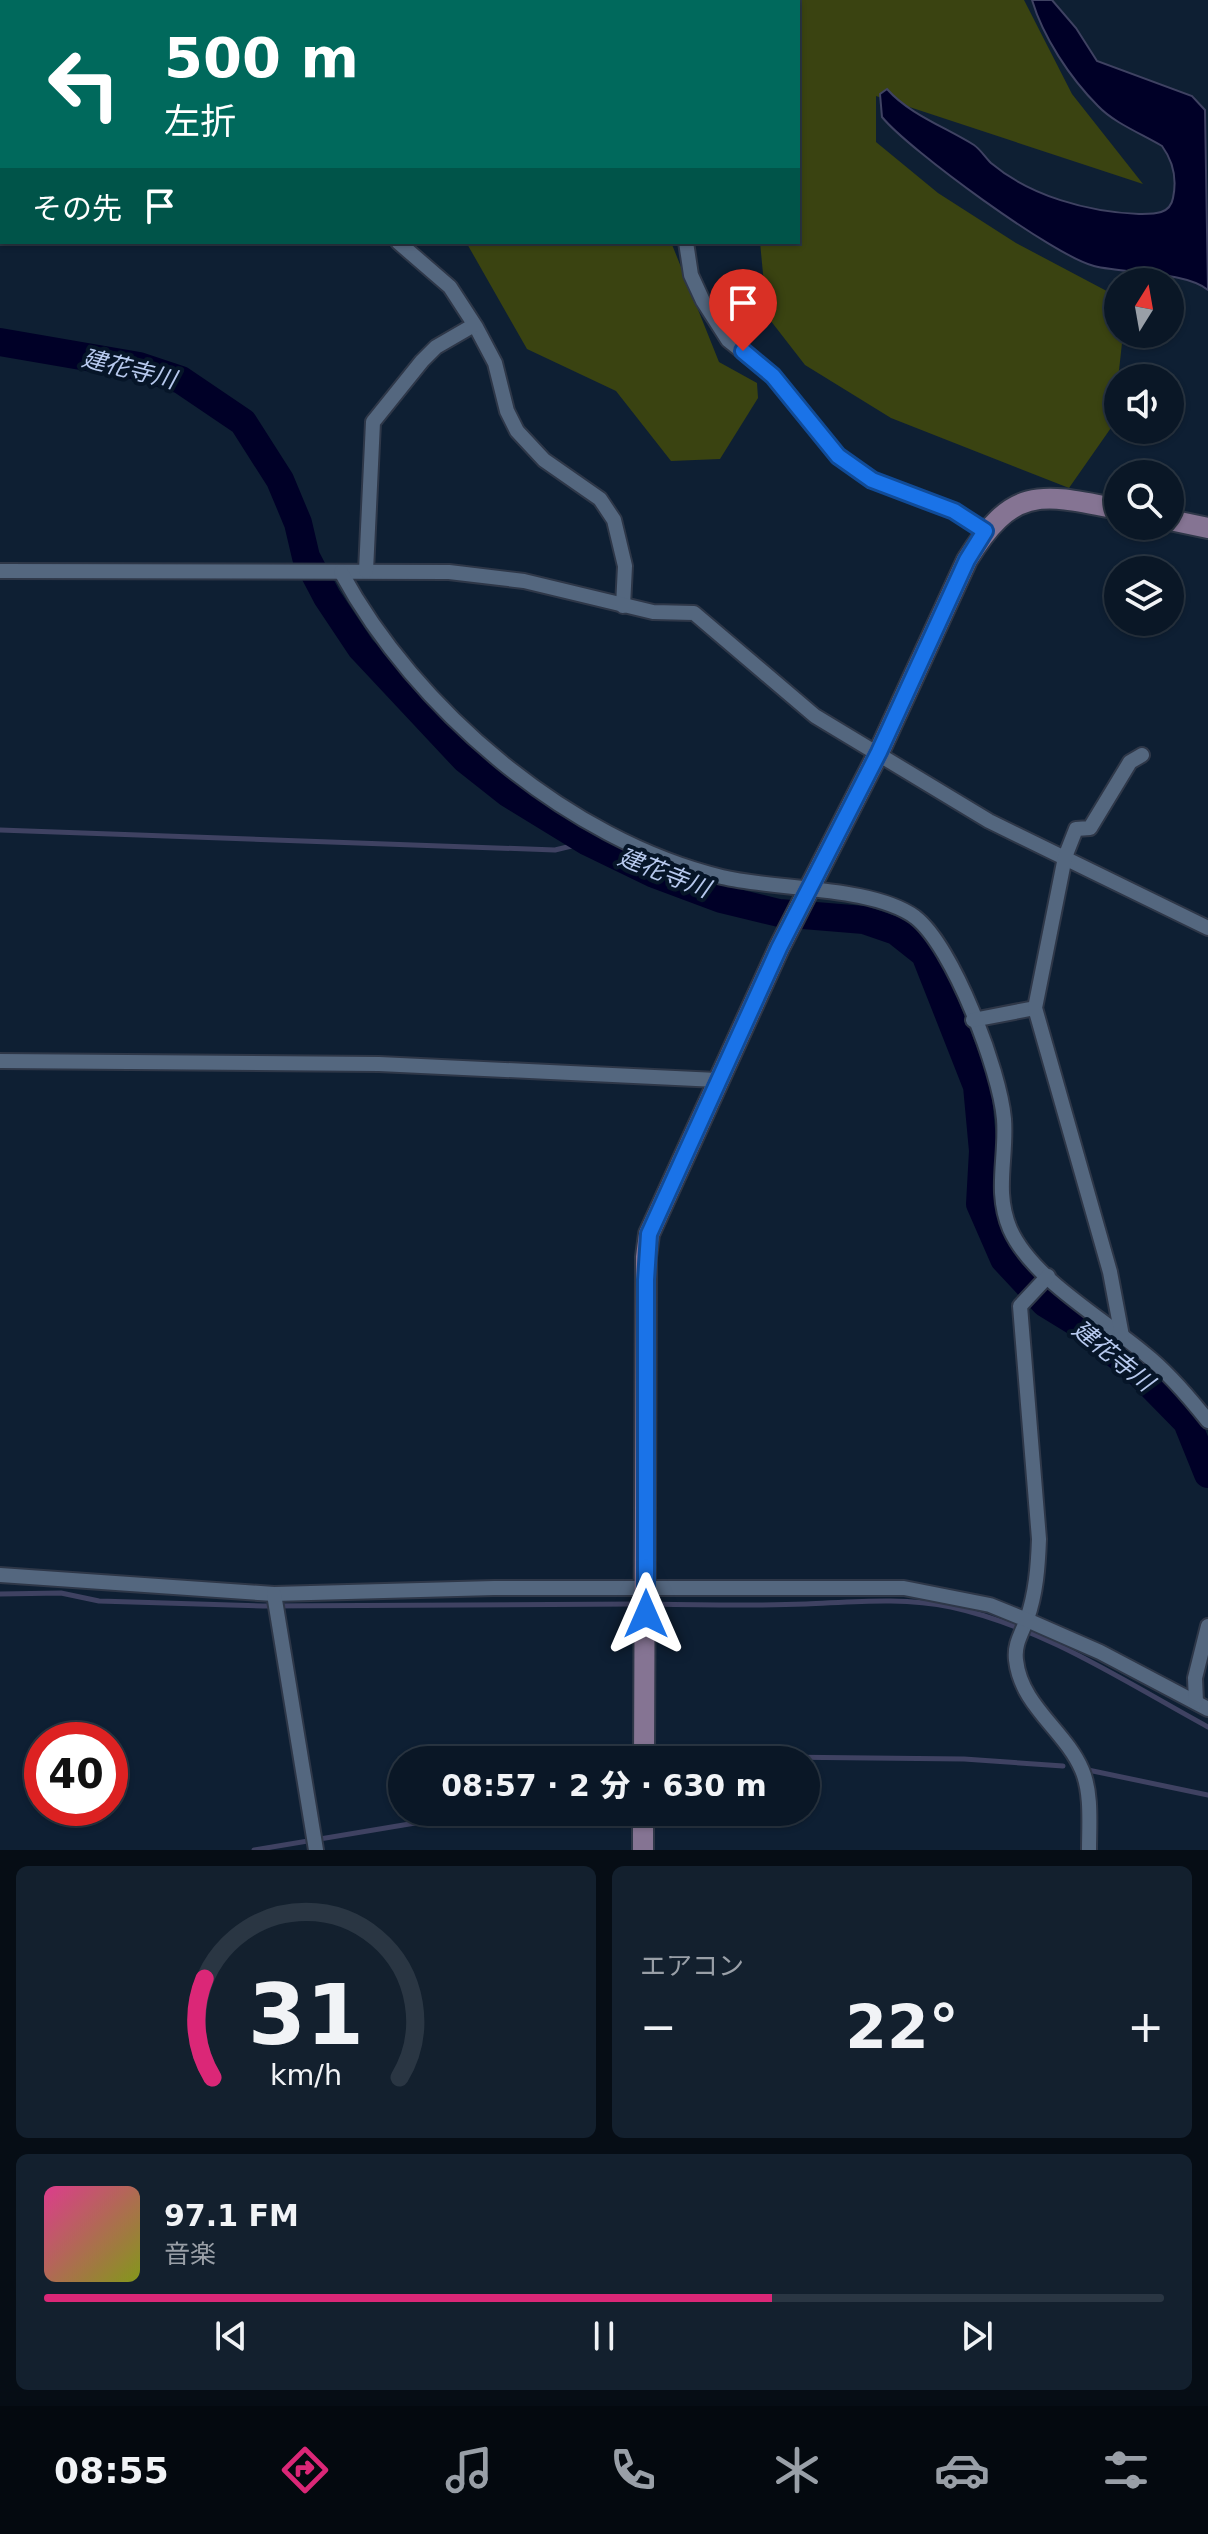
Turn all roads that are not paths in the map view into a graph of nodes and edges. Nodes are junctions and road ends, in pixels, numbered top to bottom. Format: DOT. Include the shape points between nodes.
graph roads {
  1 [pos="400,244"];
  2 [pos="686,244"];
  3 [pos="474,325"];
  4 [pos="1104,506"];
  5 [pos="1184,523"];
  6 [pos="1208,528"];
  7 [pos="985,531"];
  8 [pos="0,571"];
  9 [pos="366,571"];
  10 [pos="341,572"];
  11 [pos="623,606"];
  12 [pos="879,752"];
  13 [pos="1142,755"];
  14 [pos="1065,857"];
  15 [pos="807,894"];
  16 [pos="1208,928"];
  17 [pos="1035,1008"];
  18 [pos="973,1020"];
  19 [pos="0,1061"];
  20 [pos="717,1080"];
  21 [pos="1048,1276"];
  22 [pos="1122,1336"];
  23 [pos="1208,1421"];
  24 [pos="0,1575"];
  25 [pos="647,1588"];
  26 [pos="274,1594"];
  27 [pos="1027,1620"];
  28 [pos="1208,1626"];
  29 [pos="1202,1706"];
  30 [pos="644,1746"];
  31 [pos="643,1826"];
  32 [pos="315,1844"];
  33 [pos="643,1850"];
  34 [pos="1089,1850"];
  1 -- 3 [label="street" via="450,287"];
  2 -- 7 [label="street" via="691,275 728,340 773,376 838,456 872,480 954,511"];
  3 -- 9 [label="street" via="436,347 373,422"];
  3 -- 11 [label="street" via="495,363 517,431 544,460 600,499 614,520 625,566"];
  4 -- 7 [label="street" via="1033,499 1010,508"];
  5 -- 6 [label="street"];
  7 -- 12 [label="street"];
  8 -- 10 [label="street"];
  9 -- 10 [label="street"];
  9 -- 11 [label="street" via="449,572 524,581"];
  10 -- 15 [label="street" via="364,614 408,672 456,725 515,772 595,825 653,853 720,877"];
  11 -- 12 [label="street" via="694,613 815,716"];
  12 -- 14 [label="street" via="989,821"];
  12 -- 15 [label="street"];
  13 -- 14 [label="street" via="1130,762 1090,828 1076,829"];
  14 -- 16 [label="street"];
  14 -- 17 [label="street"];
  15 -- 18 [label="street" via="887,903 915,917 948,957"];
  15 -- 20 [label="street"];
  17 -- 18 [label="street"];
  17 -- 22 [label="street" via="1110,1272"];
  18 -- 21 [label="street" via="1001,1089 1002,1205 1028,1258"];
  19 -- 20 [label="street" via="379,1064"];
  20 -- 25 [label="street" via="662,1200 648,1246"];
  21 -- 22 [label="street"];
  21 -- 27 [label="street" via="1020,1306 1039,1539"];
  22 -- 23 [label="street" via="1173,1380"];
  24 -- 26 [label="street"];
  25 -- 26 [label="street"];
  25 -- 27 [label="street" via="904,1588 990,1605"];
  25 -- 30 [label="street"];
  26 -- 32 [label="street"];
  27 -- 29 [label="street"];
  27 -- 34 [label="street" via="1015,1658 1031,1701 1083,1772"];
  28 -- 29 [label="street" via="1195,1678"];
  31 -- 33 [label="street"];
}
